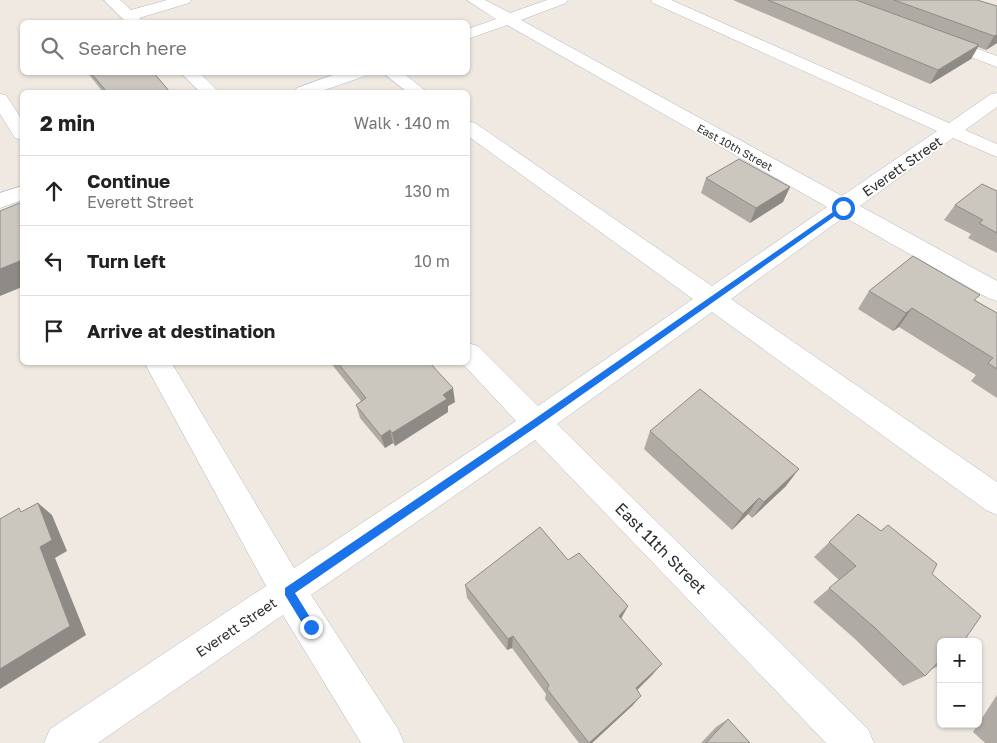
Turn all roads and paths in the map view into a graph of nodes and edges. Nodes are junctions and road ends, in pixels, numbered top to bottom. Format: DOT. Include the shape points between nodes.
graph roads {
  1 [pos="111,0"];
  2 [pos="184,0"];
  3 [pos="474,0"];
  4 [pos="561,0"];
  5 [pos="658,0"];
  6 [pos="132,19"];
  7 [pos="509,19"];
  8 [pos="470,33"];
  9 [pos="925,34"];
  10 [pos="997,62"];
  11 [pos="191,75"];
  12 [pos="351,75"];
  13 [pos="394,75"];
  14 [pos="208,90"];
  15 [pos="309,90"];
  16 [pos="415,90"];
  17 [pos="997,98"];
  18 [pos="0,99"];
  19 [pos="470,128"];
  20 [pos="952,130"];
  21 [pos="20,131"];
  22 [pos="997,151"];
  23 [pos="20,194"];
  24 [pos="0,201"];
  25 [pos="843,208"];
  26 [pos="997,292"];
  27 [pos="712,299"];
  28 [pos="470,355"];
  29 [pos="158,365"];
  30 [pos="536,422"];
  31 [pos="997,500"];
  32 [pos="288,591"];
  33 [pos="64,743"];
  34 [pos="384,743"];
  35 [pos="854,743"];
  1 -- 6 [label="street"];
  2 -- 6 [label="street"];
  3 -- 7 [label="street, East 10th Street"];
  4 -- 7 [label="street"];
  5 -- 20 [label="street"];
  7 -- 8 [label="street"];
  7 -- 25 [label="street, East 10th Street"];
  9 -- 10 [label="street"];
  11 -- 14 [label="street"];
  12 -- 15 [label="street"];
  13 -- 16 [label="street"];
  17 -- 20 [label="street, Everett Street"];
  18 -- 21 [label="street"];
  19 -- 27 [label="street"];
  20 -- 22 [label="street"];
  20 -- 25 [label="street, Everett Street"];
  23 -- 24 [label="street"];
  25 -- 26 [label="street, East 10th Street"];
  25 -- 27 [label="street, Everett Street"];
  27 -- 30 [label="street, Everett Street"];
  27 -- 31 [label="street"];
  28 -- 30 [label="street, East 11th Street"];
  29 -- 32 [label="street"];
  30 -- 32 [label="street, Everett Street"];
  30 -- 35 [label="street, East 11th Street"];
  32 -- 33 [label="street, Everett Street"];
  32 -- 34 [label="street"];
}
